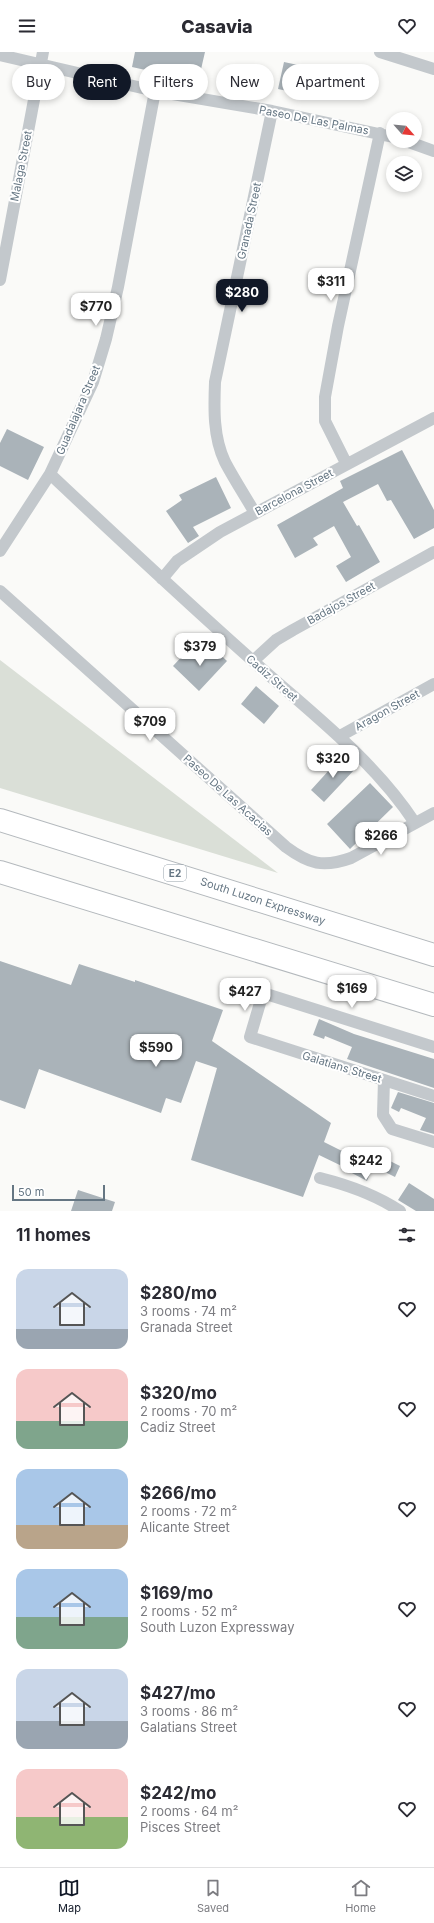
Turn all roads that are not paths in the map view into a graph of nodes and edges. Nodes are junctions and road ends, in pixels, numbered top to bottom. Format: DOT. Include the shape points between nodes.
graph roads {
  1 [pos="43,52"];
  2 [pos="380,52"];
  3 [pos="0,55"];
  4 [pos="41,64"];
  5 [pos="434,69"];
  6 [pos="65,70"];
  7 [pos="139,88"];
  8 [pos="34,100"];
  9 [pos="153,100"];
  10 [pos="204,100"];
  11 [pos="272,111"];
  12 [pos="380,133"];
  13 [pos="386,135"];
  14 [pos="422,147"];
  15 [pos="434,151"];
  16 [pos="0,280"];
  17 [pos="434,418"];
  18 [pos="346,463"];
  19 [pos="50,474"];
  20 [pos="255,513"];
  21 [pos="0,551"];
  22 [pos="434,552"];
  23 [pos="162,579"];
  24 [pos="0,591"];
  25 [pos="253,661"];
  26 [pos="434,684"];
  27 [pos="340,736"];
  28 [pos="434,813"];
  29 [pos="0,820"];
  30 [pos="416,823"];
  31 [pos="0,872"];
  32 [pos="349,928"];
  33 [pos="434,940"];
  34 [pos="434,955"];
  35 [pos="434,1005"];
  36 [pos="434,1047"];
  37 [pos="384,1080"];
  38 [pos="434,1096"];
  39 [pos="434,1142"];
  40 [pos="320,1178"];
  41 [pos="400,1211"];
  1 -- 4 [label="street, Malaga Street"];
  2 -- 5 [label="street"];
  3 -- 4 [label="street, Paseo De Las Palmas"];
  6 -- 7 [label="street, Paseo De Las Palmas"];
  8 -- 16 [label="street, Malaga Street"];
  9 -- 19 [label="street, Guadalajara Street" via="106,339 92,382"];
  10 -- 11 [label="street, Paseo De Las Palmas"];
  11 -- 12 [label="street, Paseo De Las Palmas"];
  11 -- 20 [label="street, Granada Street" via="216,382 214,409 217,437 224,461"];
  12 -- 13 [label="street, Paseo De Las Palmas"];
  12 -- 18 [label="street" via="325,397 325,421"];
  14 -- 15 [label="street"];
  17 -- 18 [label="street, Barcelona Street"];
  18 -- 20 [label="street, Barcelona Street"];
  19 -- 21 [label="street, Guadalajara Street"];
  19 -- 23 [label="street, Cadiz Street"];
  20 -- 23 [label="street, Barcelona Street" via="198,545 177,561"];
  22 -- 25 [label="street, Badajos Street" via="276,640"];
  23 -- 25 [label="street, Cadiz Street"];
  24 -- 30 [label="street, Paseo De Las Acacias" via="286,847 302,858 318,864 336,864"];
  25 -- 27 [label="street, Cadiz Street"];
  26 -- 27 [label="street, Aragon Street"];
  27 -- 30 [label="street, Cadiz Street" via="399,798"];
  28 -- 30 [label="street"];
  29 -- 32 [label="highway, South Luzon Expressway / E2"];
  31 -- 35 [label="highway"];
  32 -- 33 [label="highway" via="389,931"];
  32 -- 34 [label="highway, South Luzon Expressway / E2"];
  36 -- 37 [label="street, Galatians Street" via="263,993 250,1038"];
  37 -- 38 [label="street, Galatians Street"];
  37 -- 39 [label="street" via="383,1115 392,1129"];
  40 -- 41 [label="street" via="346,1185"];
}
